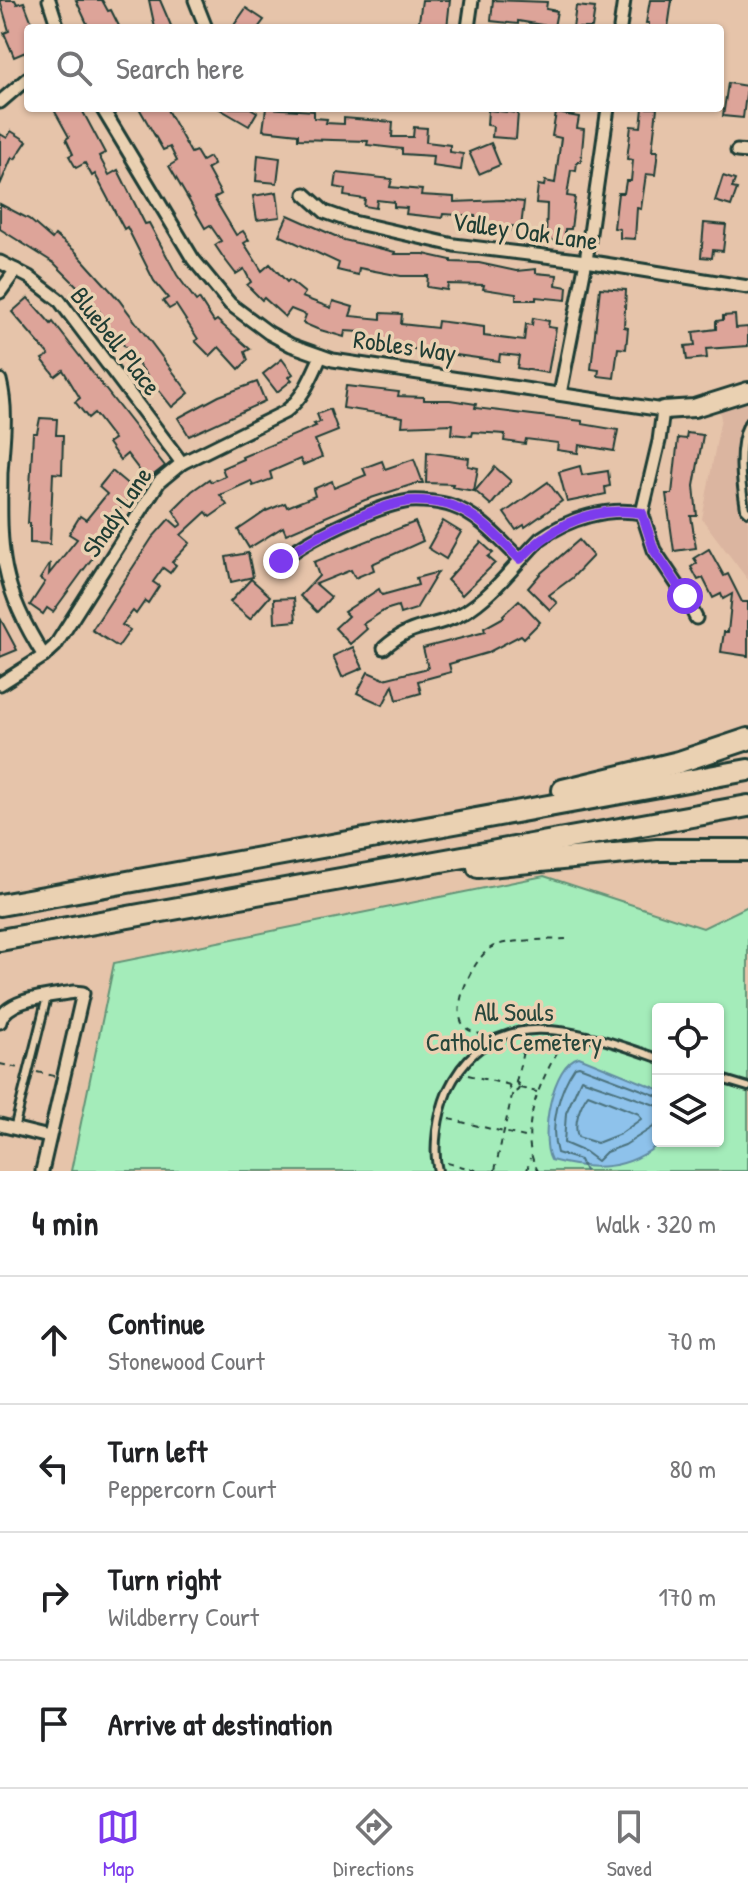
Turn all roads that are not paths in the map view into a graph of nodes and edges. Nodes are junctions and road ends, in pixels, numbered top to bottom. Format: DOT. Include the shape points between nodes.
graph roads {
  1 [pos="49,0"];
  2 [pos="195,0"];
  3 [pos="472,0"];
  4 [pos="624,0"];
  5 [pos="57,24"];
  6 [pos="204,24"];
  7 [pos="469,24"];
  8 [pos="621,24"];
  9 [pos="24,81"];
  10 [pos="0,102"];
  11 [pos="104,112"];
  12 [pos="607,112"];
  13 [pos="305,194"];
  14 [pos="586,261"];
  15 [pos="0,262"];
  16 [pos="16,270"];
  17 [pos="748,287"];
  18 [pos="0,292"];
  19 [pos="321,356"];
  20 [pos="0,380"];
  21 [pos="748,391"];
  22 [pos="560,394"];
  23 [pos="663,410"];
  24 [pos="748,423"];
  25 [pos="182,463"];
  26 [pos="748,512"];
  27 [pos="642,513"];
  28 [pos="520,559"];
  29 [pos="281,561"];
  30 [pos="696,618"];
  31 [pos="384,648"];
  32 [pos="44,656"];
  33 [pos="0,684"];
  34 [pos="748,739"];
  35 [pos="748,770"];
  36 [pos="748,806"];
  37 [pos="381,837"];
  38 [pos="748,850"];
  39 [pos="407,867"];
  40 [pos="0,905"];
  41 [pos="0,940"];
  42 [pos="47,997"];
  43 [pos="0,1022"];
  44 [pos="652,1056"];
  45 [pos="724,1080"];
  46 [pos="748,1087"];
  47 [pos="0,1125"];
  48 [pos="14,1129"];
  49 [pos="49,1137"];
  50 [pos="42,1171"];
  51 [pos="438,1171"];
  1 -- 5 [label="street"];
  2 -- 6 [label="street"];
  3 -- 7 [label="street"];
  4 -- 8 [label="street"];
  9 -- 10 [label="street"];
  11 -- 19 [label="street, Robles Way" via="193,259 230,304 269,333"];
  12 -- 14 [label="street"];
  13 -- 14 [label="street, Valley Oak Lane" via="325,212 353,222 454,245"];
  14 -- 17 [label="street, Valley Oak Lane"];
  14 -- 22 [label="street"];
  15 -- 16 [label="street, Bluebell Place"];
  16 -- 18 [label="street"];
  16 -- 25 [label="street, Bluebell Place" via="59,300"];
  19 -- 22 [label="street, Robles Way"];
  19 -- 25 [label="street, Shady Lane" via="298,402"];
  20 -- 32 [label="street" via="6,423 0,554 11,599"];
  21 -- 23 [label="street, Robles Way" via="694,408"];
  22 -- 23 [label="street, Robles Way"];
  23 -- 27 [label="street"];
  24 -- 26 [label="lane" via="741,484"];
  25 -- 32 [label="street, Shady Lane" via="159,482"];
  27 -- 28 [label="street" via="589,515 567,522"];
  27 -- 30 [label="street" via="654,550"];
  28 -- 29 [label="street" via="460,509 410,501 304,542"];
  28 -- 31 [label="street" via="477,604 449,620 408,630"];
  32 -- 33 [label="street, Shady Lane"];
  34 -- 37 [label="highway" via="652,769 447,815"];
  35 -- 37 [label="highway"];
  36 -- 39 [label="highway"];
  37 -- 40 [label="highway"];
  38 -- 39 [label="highway" via="657,850 434,871"];
  39 -- 41 [label="highway"];
  42 -- 43 [label="street" via="11,1005"];
  42 -- 48 [label="lane"];
  42 -- 49 [label="street" via="83,993"];
  44 -- 51 [label="lane" via="572,1030 521,1031 492,1042 458,1073 445,1098 435,1160"];
  45 -- 46 [label="lane"];
  47 -- 48 [label="street"];
  48 -- 49 [label="street"];
  49 -- 50 [label="street"];
}
